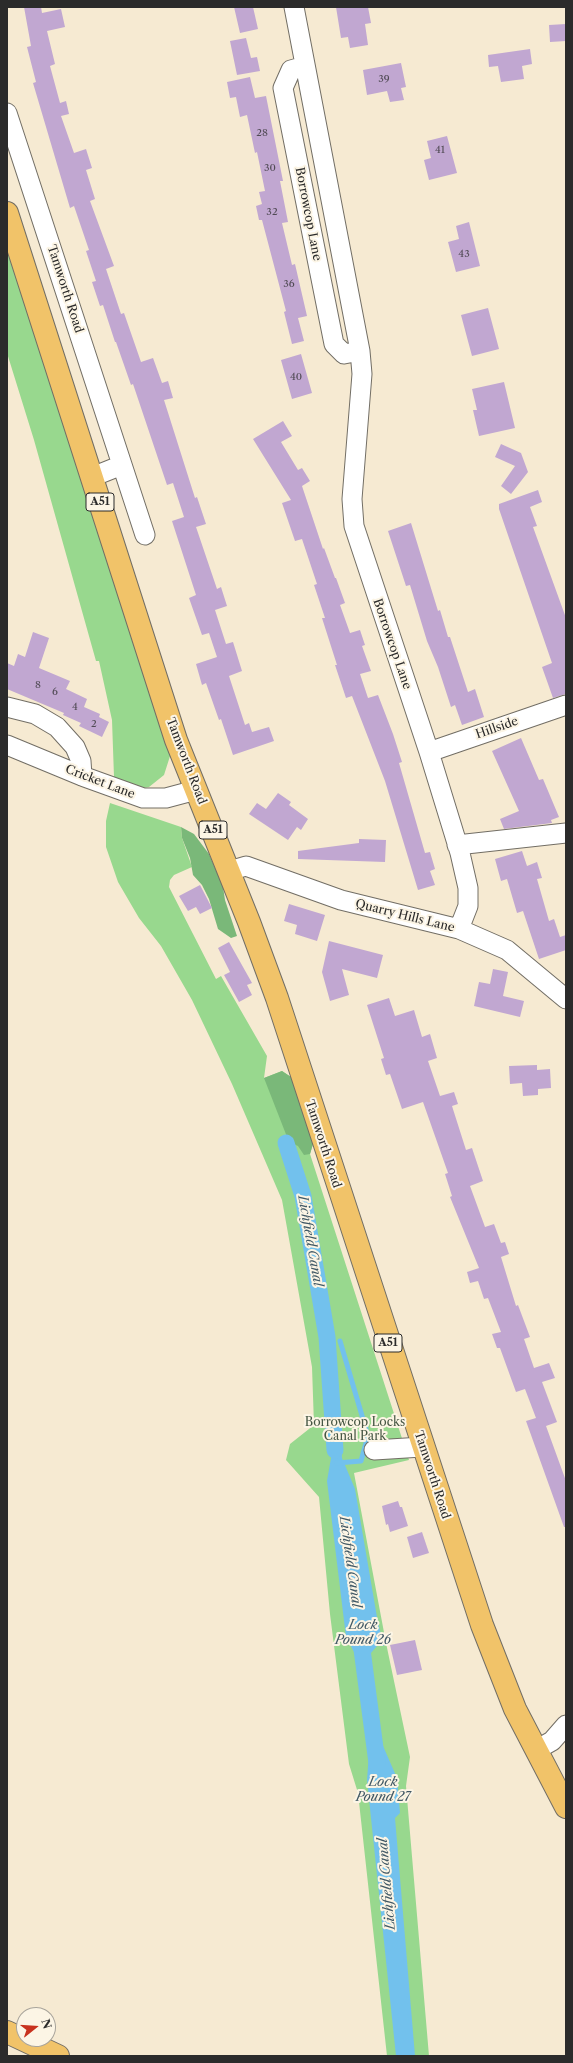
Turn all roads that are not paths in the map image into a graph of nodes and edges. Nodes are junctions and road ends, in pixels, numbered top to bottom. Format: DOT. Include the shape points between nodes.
graph roads {
  1 [pos="294,7"];
  2 [pos="305,66"];
  3 [pos="7,113"];
  4 [pos="7,213"];
  5 [pos="360,351"];
  6 [pos="122,465"];
  7 [pos="92,477"];
  8 [pos="145,535"];
  9 [pos="566,705"];
  10 [pos="7,707"];
  11 [pos="7,745"];
  12 [pos="428,752"];
  13 [pos="82,776"];
  14 [pos="196,790"];
  15 [pos="566,833"];
  16 [pos="457,845"];
  17 [pos="229,871"];
  18 [pos="458,929"];
  19 [pos="566,999"];
  20 [pos="381,1445"];
  21 [pos="422,1447"];
  22 [pos="566,1725"];
  23 [pos="536,1750"];
  24 [pos="566,1807"];
  25 [pos="7,2032"];
  26 [pos="58,2056"];
  1 -- 2 [label="street, Borrowcop Lane"];
  2 -- 5 [label="street, Borrowcop Lane"];
  2 -- 5 [label="street, Borrowcop Lane" via="291,70 283,88 334,344 344,354"];
  3 -- 6 [label="street, Tamworth Road"];
  4 -- 7 [label="main road, Tamworth Road / A51"];
  5 -- 12 [label="street, Borrowcop Lane" via="362,374 352,500 354,526"];
  6 -- 7 [label="street"];
  6 -- 8 [label="street, Tamworth Road"];
  7 -- 14 [label="main road, Tamworth Road / A51" via="176,740"];
  9 -- 12 [label="street, Hillside"];
  10 -- 13 [label="street" via="35,714 57,727 75,747"];
  11 -- 13 [label="street, Cricket Lane"];
  12 -- 16 [label="street, Borrowcop Lane"];
  13 -- 14 [label="street, Cricket Lane" via="144,798 166,798"];
  14 -- 17 [label="main road, Tamworth Road / A51"];
  15 -- 16 [label="street"];
  16 -- 18 [label="street, Borrowcop Lane" via="468,888 468,906"];
  17 -- 18 [label="street, Quarry Hills Lane" via="246,866 341,900"];
  17 -- 21 [label="main road, Tamworth Road / A51" via="277,998"];
  18 -- 19 [label="street, Quarry Hills Lane" via="507,950"];
  20 -- 21 [label="street"];
  21 -- 23 [label="main road, Tamworth Road / A51" via="482,1625 515,1709"];
  22 -- 23 [label="street" via="552,1740"];
  23 -- 24 [label="main road, Tamworth Road / A51"];
  25 -- 26 [label="main road"];
}
